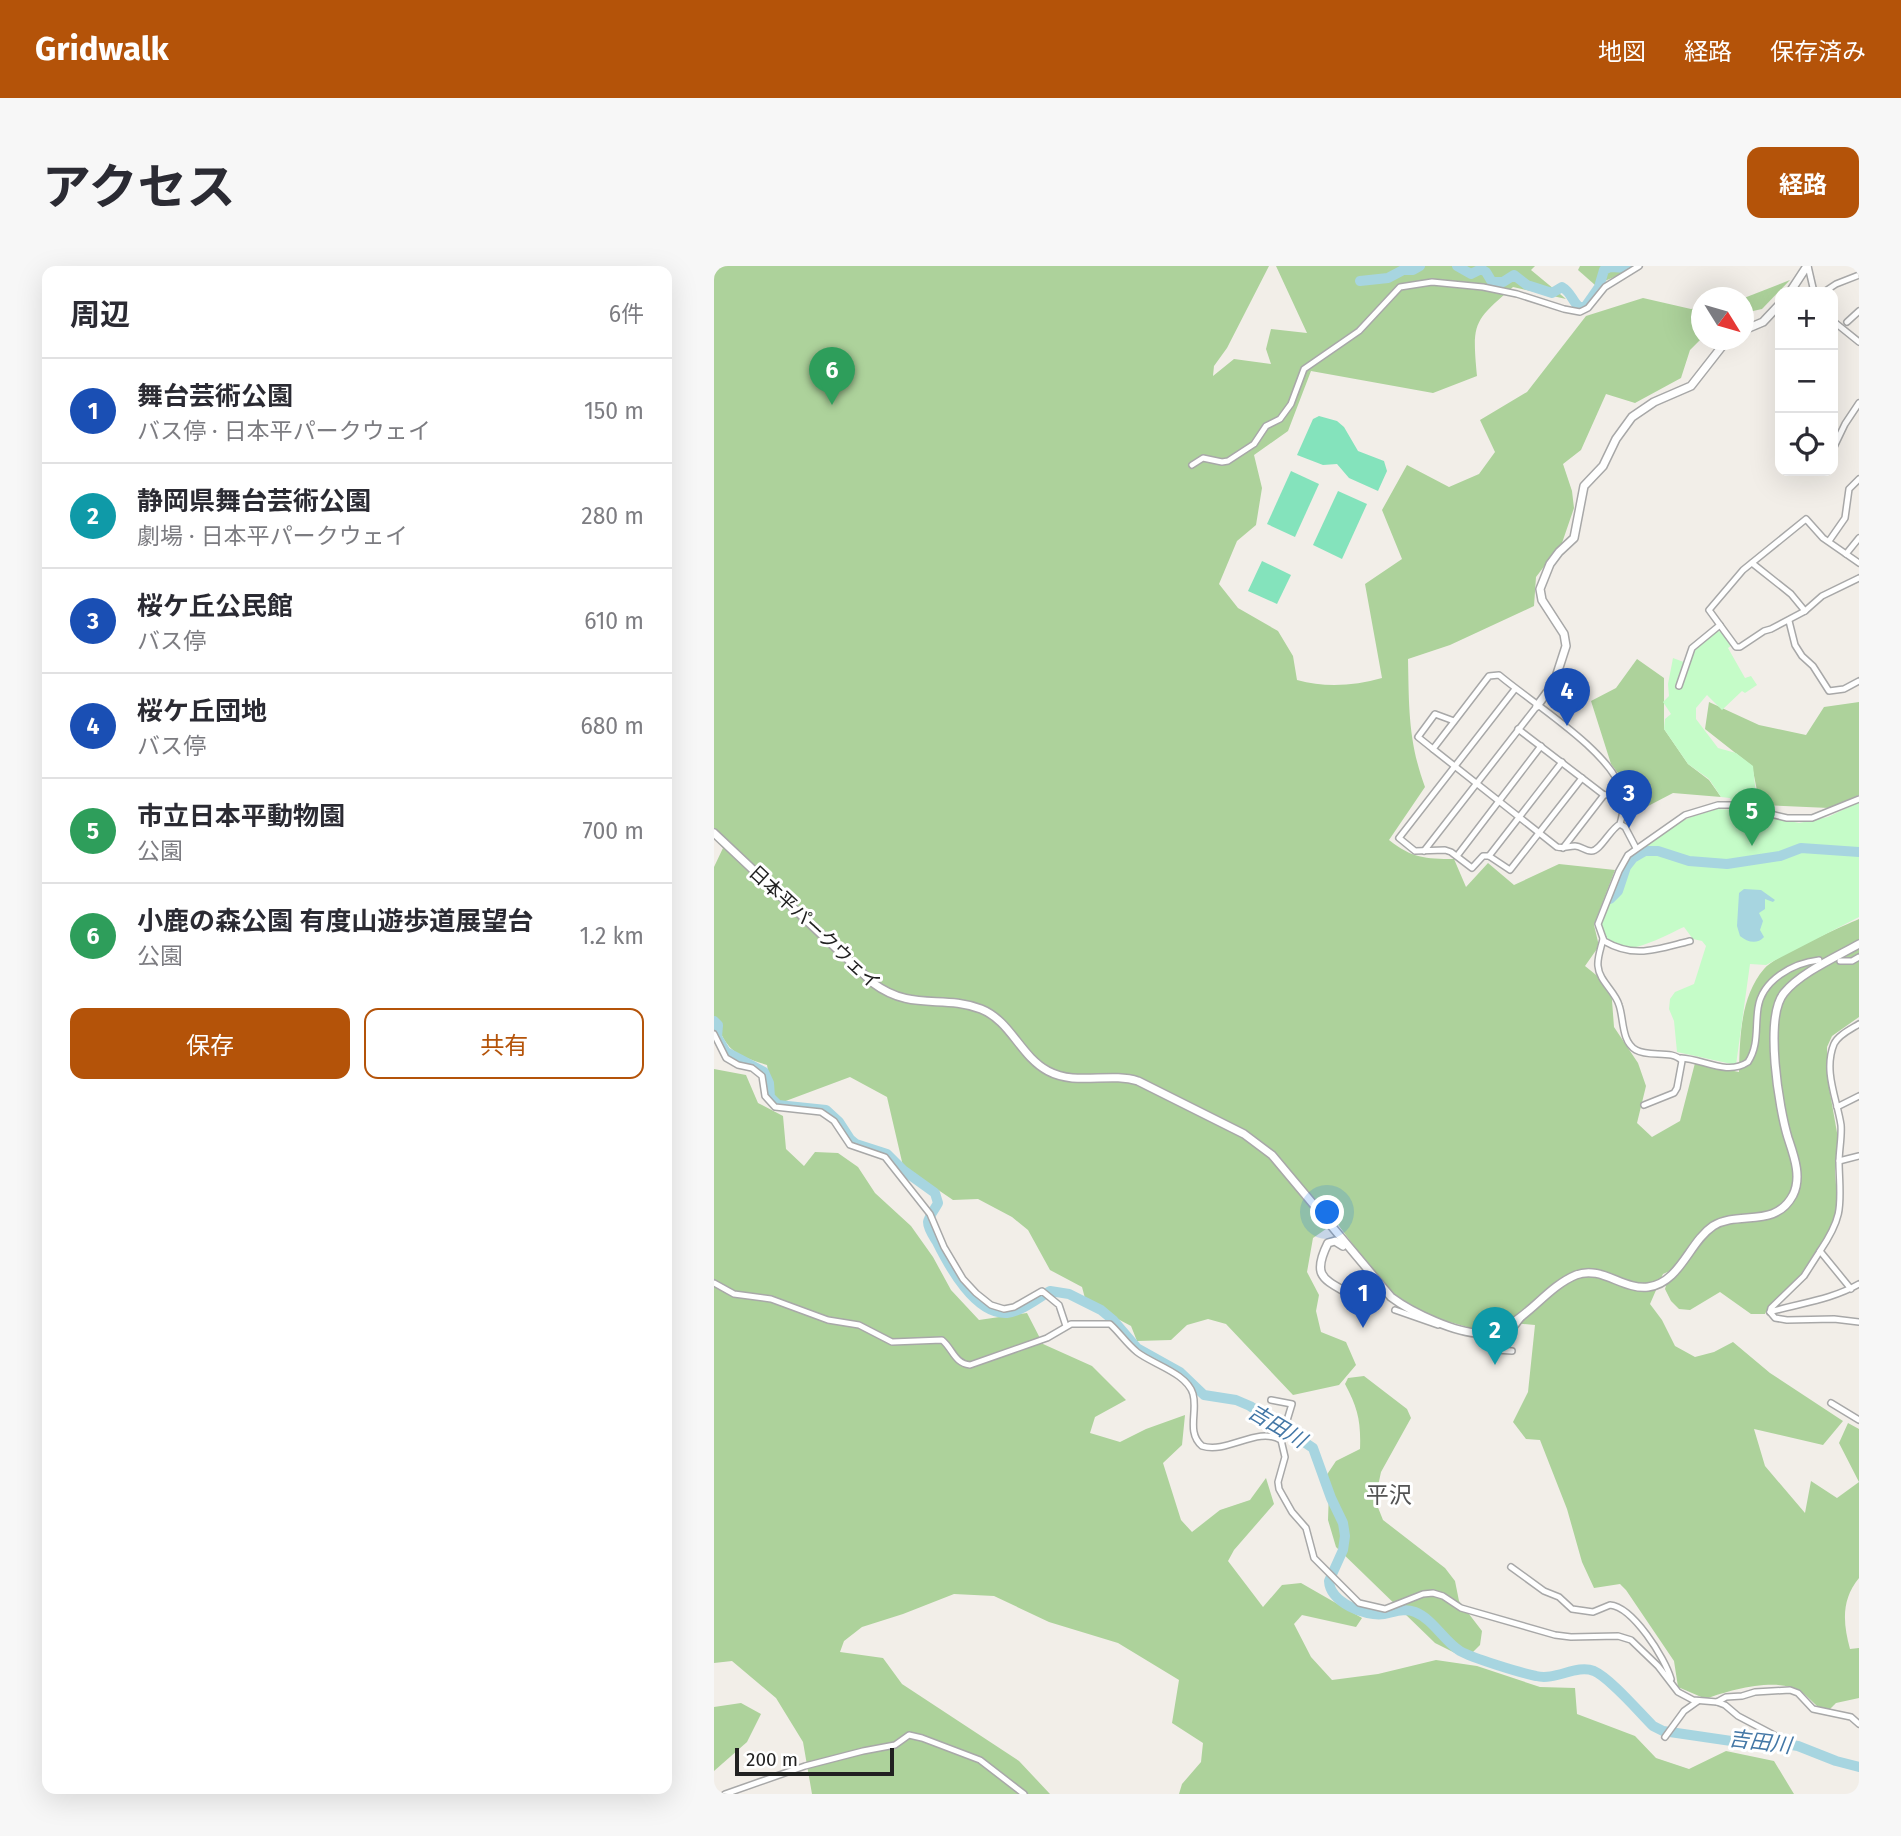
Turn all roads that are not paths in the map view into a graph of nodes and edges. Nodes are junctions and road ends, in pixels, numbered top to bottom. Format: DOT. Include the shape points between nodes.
graph roads {
  1 [pos="1639,266"];
  2 [pos="1807,266"];
  3 [pos="1859,275"];
  4 [pos="1793,287"];
  5 [pos="1813,287"];
  6 [pos="1832,287"];
  7 [pos="1775,309"];
  8 [pos="1859,311"];
  9 [pos="1847,322"];
  10 [pos="1754,325"];
  11 [pos="1838,325"];
  12 [pos="1859,342"];
  13 [pos="1719,350"];
  14 [pos="1859,403"];
  15 [pos="1838,438"];
  16 [pos="1192,465"];
  17 [pos="1859,479"];
  18 [pos="1859,538"];
  19 [pos="1829,541"];
  20 [pos="1846,554"];
  21 [pos="1752,562"];
  22 [pos="1859,563"];
  23 [pos="1859,578"];
  24 [pos="1805,611"];
  25 [pos="1789,621"];
  26 [pos="1720,625"];
  27 [pos="1859,681"];
  28 [pos="1679,686"];
  29 [pos="1515,689"];
  30 [pos="1537,706"];
  31 [pos="1454,721"];
  32 [pos="1518,729"];
  33 [pos="1542,746"];
  34 [pos="1433,749"];
  35 [pos="1562,762"];
  36 [pos="1454,765"];
  37 [pos="1582,778"];
  38 [pos="1476,783"];
  39 [pos="1623,793"];
  40 [pos="1604,794"];
  41 [pos="1859,799"];
  42 [pos="1498,800"];
  43 [pos="1731,805"];
  44 [pos="1750,809"];
  45 [pos="1519,817"];
  46 [pos="1620,824"];
  47 [pos="714,833"];
  48 [pos="1539,833"];
  49 [pos="1636,848"];
  50 [pos="1563,849"];
  51 [pos="1424,851"];
  52 [pos="1457,856"];
  53 [pos="1489,856"];
  54 [pos="1603,939"];
  55 [pos="1690,941"];
  56 [pos="1859,944"];
  57 [pos="1859,957"];
  58 [pos="1819,960"];
  59 [pos="1840,961"];
  60 [pos="1859,1024"];
  61 [pos="714,1034"];
  62 [pos="1681,1058"];
  63 [pos="1859,1096"];
  64 [pos="1644,1105"];
  65 [pos="1837,1107"];
  66 [pos="1859,1156"];
  67 [pos="1839,1161"];
  68 [pos="1334,1231"];
  69 [pos="1328,1243"];
  70 [pos="1820,1251"];
  71 [pos="1359,1261"];
  72 [pos="714,1283"];
  73 [pos="1859,1284"];
  74 [pos="1851,1289"];
  75 [pos="1350,1295"];
  76 [pos="1395,1310"];
  77 [pos="1770,1312"];
  78 [pos="1521,1317"];
  79 [pos="1857,1322"];
  80 [pos="1448,1325"];
  81 [pos="1066,1326"];
  82 [pos="1859,1331"];
  83 [pos="1512,1351"];
  84 [pos="1271,1400"];
  85 [pos="1831,1403"];
  86 [pos="1859,1420"];
  87 [pos="1281,1440"];
  88 [pos="1511,1567"];
  89 [pos="1672,1684"];
  90 [pos="1698,1701"];
  91 [pos="1717,1702"];
  92 [pos="1859,1724"];
  93 [pos="1665,1737"];
  94 [pos="1780,1748"];
  95 [pos="726,1794"];
  96 [pos="1024,1794"];
  1 -- 16 [label="street" via="1605,287 1580,312 1483,287 1432,282 1401,287 1359,331 1304,369 1291,404 1254,444 1228,461 1203,458"];
  2 -- 4 [label="street"];
  2 -- 5 [label="street"];
  3 -- 6 [label="street"];
  7 -- 10 [label="street"];
  8 -- 9 [label="street"];
  11 -- 12 [label="street"];
  13 -- 30 [label="street" via="1691,386 1654,402 1632,418 1603,466 1584,486 1574,538 1550,564 1540,589 1566,646 1555,683"];
  14 -- 15 [label="street"];
  17 -- 19 [label="street" via="1849,489 1845,518"];
  18 -- 20 [label="street"];
  19 -- 20 [label="street"];
  19 -- 21 [label="street" via="1806,519"];
  20 -- 22 [label="street"];
  21 -- 24 [label="street"];
  21 -- 26 [label="street" via="1709,610"];
  23 -- 24 [label="street" via="1822,596"];
  24 -- 25 [label="street"];
  25 -- 26 [label="street" via="1740,647"];
  25 -- 27 [label="street" via="1795,645 1829,691"];
  26 -- 28 [label="street" via="1692,648"];
  29 -- 30 [label="street"];
  29 -- 31 [label="street" via="1499,675 1489,676"];
  29 -- 36 [label="street"];
  30 -- 32 [label="street"];
  30 -- 39 [label="street" via="1599,755"];
  31 -- 34 [label="street"];
  31 -- 34 [label="street" via="1436,714 1418,737"];
  32 -- 33 [label="street"];
  32 -- 38 [label="street"];
  33 -- 35 [label="street"];
  33 -- 42 [label="street"];
  34 -- 36 [label="street"];
  35 -- 37 [label="street"];
  35 -- 45 [label="street"];
  36 -- 38 [label="street"];
  36 -- 51 [label="street" via="1399,838 1415,851"];
  37 -- 40 [label="street"];
  37 -- 48 [label="street"];
  38 -- 42 [label="street"];
  38 -- 51 [label="street"];
  39 -- 40 [label="street"];
  39 -- 46 [label="street"];
  40 -- 50 [label="street"];
  41 -- 44 [label="street" via="1812,818 1787,818"];
  42 -- 45 [label="street"];
  42 -- 52 [label="street"];
  43 -- 49 [label="street" via="1685,815"];
  45 -- 48 [label="street"];
  45 -- 53 [label="street"];
  46 -- 49 [label="street"];
  46 -- 50 [label="street" via="1597,850"];
  47 -- 68 [label="street, 日本平パークウェイ" via="886,992 911,1001 984,1010 1049,1071 1071,1078 1138,1081 1244,1134 1272,1155"];
  48 -- 50 [label="street"];
  48 -- 53 [label="street" via="1510,870"];
  49 -- 54 [label="street" via="1619,871 1598,924"];
  51 -- 52 [label="street" via="1445,850"];
  52 -- 53 [label="street" via="1472,868"];
  54 -- 55 [label="street" via="1632,952"];
  54 -- 62 [label="street" via="1599,973 1620,1006 1631,1046 1646,1054"];
  56 -- 78 [label="street, 日本平パークウェイ" via="1797,981 1777,1003 1778,1089 1797,1179 1783,1207 1766,1217 1716,1224 1674,1272 1655,1285 1636,1286 1584,1272 1564,1281"];
  57 -- 59 [label="street"];
  58 -- 62 [label="street" via="1783,973 1763,993 1756,1046 1743,1066 1726,1068"];
  60 -- 65 [label="street" via="1834,1044 1832,1088"];
  61 -- 81 [label="street" via="726,1058 762,1076 765,1096 775,1107 821,1112 834,1121 850,1145 885,1157 930,1214 944,1247 975,1293 1004,1309 1042,1292 1059,1305"];
  62 -- 64 [label="street" via="1674,1093"];
  63 -- 65 [label="street"];
  65 -- 67 [label="street"];
  66 -- 67 [label="street"];
  67 -- 70 [label="street" via="1840,1212"];
  68 -- 69 [label="street"];
  68 -- 71 [label="street, 日本平パークウェイ"];
  69 -- 71 [label="street" via="1338,1242"];
  69 -- 75 [label="street" via="1320,1263 1322,1277"];
  70 -- 74 [label="street"];
  70 -- 77 [label="street"];
  71 -- 80 [label="street, 日本平パークウェイ" via="1397,1301"];
  72 -- 81 [label="street" via="734,1294 771,1299 828,1320 859,1325 892,1342 942,1340 955,1358 970,1365 1047,1338"];
  73 -- 74 [label="street"];
  74 -- 77 [label="street"];
  76 -- 80 [label="street"];
  77 -- 79 [label="street" via="1787,1320"];
  78 -- 80 [label="street, 日本平パークウェイ" via="1506,1328 1480,1333"];
  78 -- 83 [label="street" via="1512,1331 1490,1341 1495,1350"];
  79 -- 82 [label="street"];
  81 -- 87 [label="street" via="1110,1324 1140,1355 1176,1375 1192,1392 1194,1436 1202,1446 1223,1447 1267,1436"];
  84 -- 87 [label="street" via="1292,1404"];
  85 -- 86 [label="street"];
  87 -- 89 [label="street" via="1285,1457 1279,1489 1306,1528 1314,1558 1359,1603 1385,1609 1433,1593 1461,1608 1555,1634 1624,1637"];
  88 -- 89 [label="street" via="1572,1609 1593,1612 1610,1605 1625,1611 1660,1653"];
  89 -- 90 [label="street" via="1681,1695"];
  90 -- 91 [label="street"];
  90 -- 93 [label="street" via="1684,1711"];
  91 -- 92 [label="street" via="1732,1695 1790,1690 1813,1709 1851,1717"];
  91 -- 94 [label="street" via="1774,1735"];
  95 -- 96 [label="street" via="805,1766 895,1745 909,1735 980,1760"];
}
